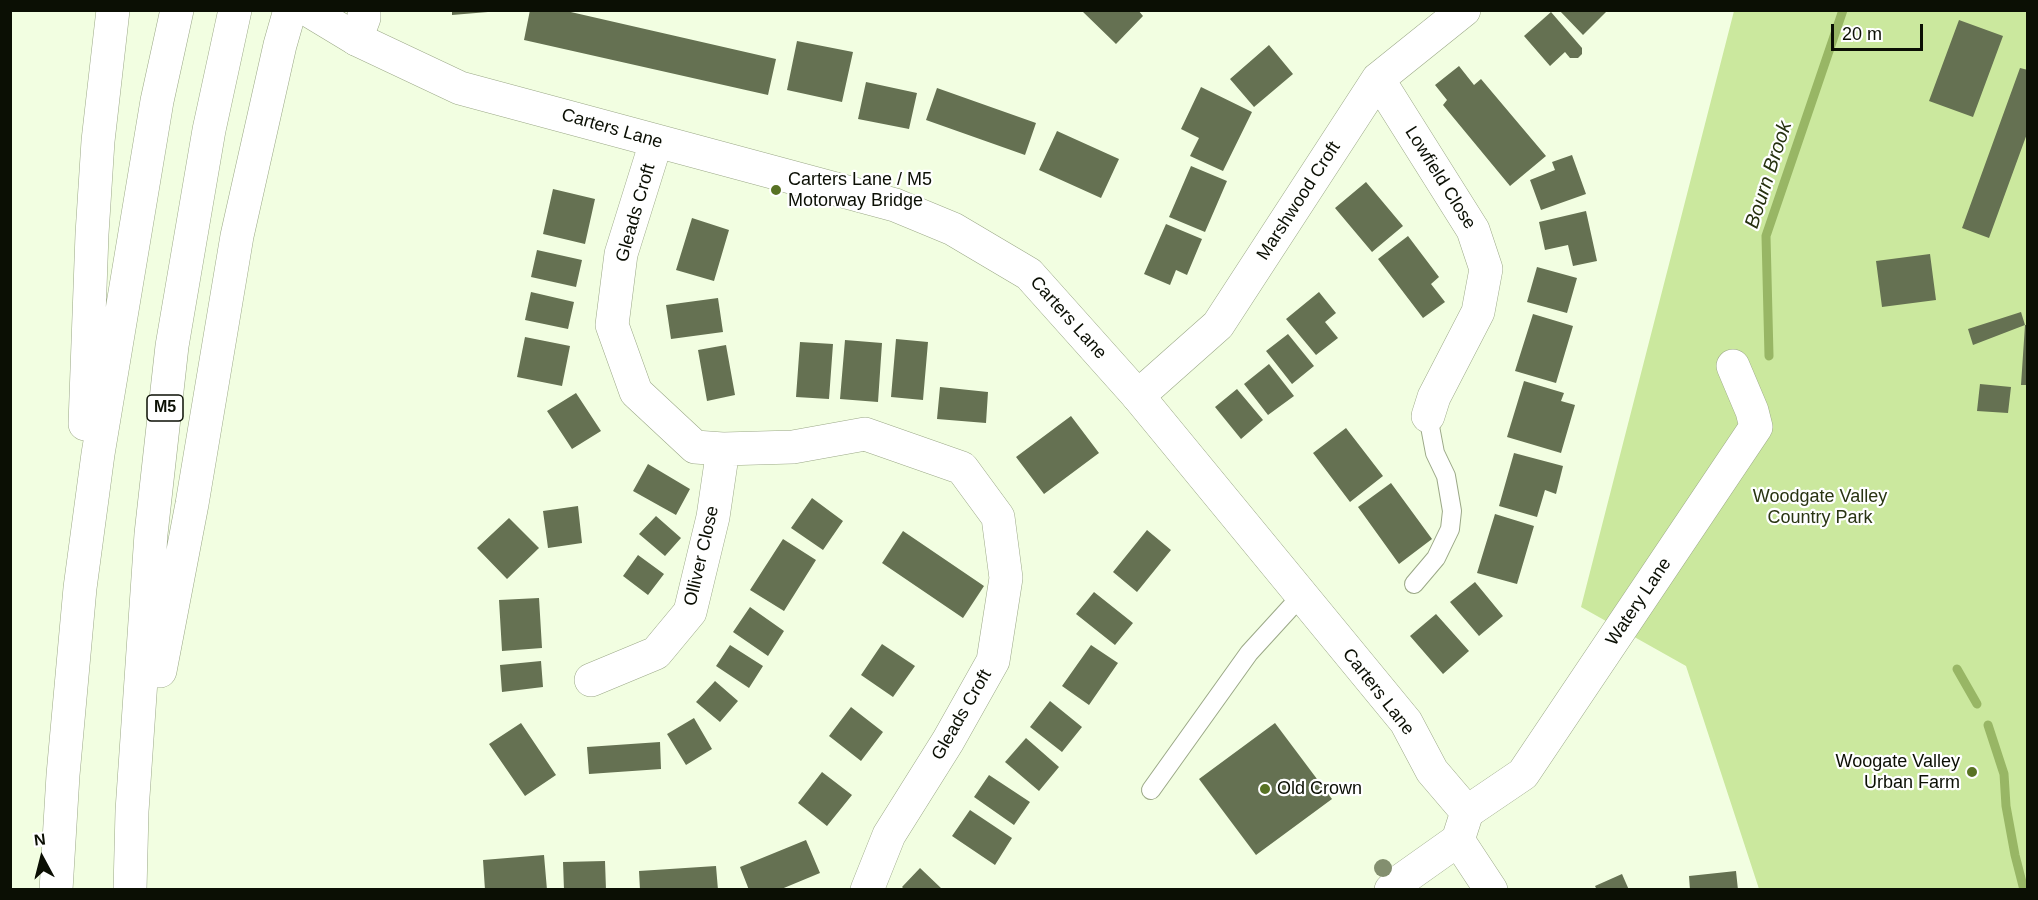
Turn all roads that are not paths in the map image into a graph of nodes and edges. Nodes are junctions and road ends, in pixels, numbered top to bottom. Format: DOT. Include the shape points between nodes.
graph roads {
  1 [pos="114,10"];
  2 [pos="177,10"];
  3 [pos="235,10"];
  4 [pos="290,10"];
  5 [pos="308,10"];
  6 [pos="1464,10"];
  7 [pos="352,26"];
  8 [pos="1378,79"];
  9 [pos="656,142"];
  10 [pos="1733,366"];
  11 [pos="1138,396"];
  12 [pos="1428,416"];
  13 [pos="723,449"];
  14 [pos="1414,584"];
  15 [pos="80,588"];
  16 [pos="1301,596"];
  17 [pos="591,680"];
  18 [pos="1151,790"];
  19 [pos="132,811"];
  20 [pos="1463,826"];
  21 [pos="56,890"];
  22 [pos="130,890"];
  23 [pos="867,890"];
  24 [pos="1391,890"];
  25 [pos="1491,890"];
  1 -- 15 [label="main road" via="98,141 92,234"];
  2 -- 15 [label="main road" via="157,101 98,454"];
  3 -- 19 [label="main road, M5" via="209,130 172,346 152,534"];
  4 -- 19 [label="main road" via="237,236 192,504"];
  5 -- 7 [label="main road, Carters Lane"];
  6 -- 8 [label="main road, Marshwood Croft"];
  7 -- 9 [label="main road, Carters Lane" via="460,88"];
  8 -- 11 [label="main road, Marshwood Croft" via="1218,326"];
  8 -- 12 [label="main road, Lowfield Close" via="1473,230 1486,269 1478,312"];
  9 -- 11 [label="main road, Carters Lane" via="895,205 954,229 1029,274"];
  9 -- 13 [label="main road, Gleads Croft" via="621,254 612,325 636,392 695,447"];
  10 -- 20 [label="main road, Watery Lane" via="1756,427 1523,774"];
  11 -- 16 [label="main road, Carters Lane"];
  12 -- 14 [label="lane" via="1452,511 1450,529 1436,558"];
  13 -- 17 [label="main road, Olliver Close" via="713,517 690,612 656,654"];
  13 -- 23 [label="main road, Gleads Croft" via="794,447 865,434 962,468 998,517 1006,578 993,661 889,835"];
  15 -- 21 [label="main road"];
  16 -- 18 [label="lane" via="1249,653"];
  16 -- 20 [label="main road, Carters Lane" via="1406,722"];
  19 -- 22 [label="main road, M5"];
  20 -- 24 [label="main road"];
  20 -- 25 [label="main road, Carters Lane"];
}
